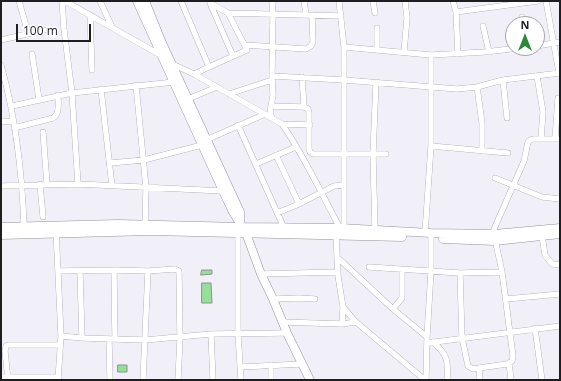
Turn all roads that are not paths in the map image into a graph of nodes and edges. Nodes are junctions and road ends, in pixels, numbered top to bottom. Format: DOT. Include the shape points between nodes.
graph roads {
  1 [pos="19,1"];
  2 [pos="62,1"];
  3 [pos="65,1"];
  4 [pos="100,1"];
  5 [pos="137,1"];
  6 [pos="145,1"];
  7 [pos="181,1"];
  8 [pos="272,1"];
  9 [pos="304,1"];
  10 [pos="339,1"];
  11 [pos="373,1"];
  12 [pos="405,1"];
  13 [pos="453,1"];
  14 [pos="487,1"];
  15 [pos="538,1"];
  16 [pos="546,1"];
  17 [pos="211,2"];
  18 [pos="488,8"];
  19 [pos="456,12"];
  20 [pos="228,13"];
  21 [pos="273,13"];
  22 [pos="375,13"];
  23 [pos="90,15"];
  24 [pos="309,15"];
  25 [pos="341,16"];
  26 [pos="483,26"];
  27 [pos="112,27"];
  28 [pos="377,28"];
  29 [pos="44,30"];
  30 [pos="28,33"];
  31 [pos="1,40"];
  32 [pos="560,42"];
  33 [pos="553,43"];
  34 [pos="545,44"];
  35 [pos="245,45"];
  36 [pos="273,46"];
  37 [pos="344,47"];
  38 [pos="377,50"];
  39 [pos="505,50"];
  40 [pos="404,52"];
  41 [pos="489,52"];
  42 [pos="32,54"];
  43 [pos="458,54"];
  44 [pos="162,55"];
  45 [pos="431,55"];
  46 [pos="233,56"];
  47 [pos="173,64"];
  48 [pos="1,65"];
  49 [pos="209,67"];
  50 [pos="92,70"];
  51 [pos="559,73"];
  52 [pos="194,74"];
  53 [pos="2,76"];
  54 [pos="537,76"];
  55 [pos="302,77"];
  56 [pos="272,78"];
  57 [pos="344,80"];
  58 [pos="503,80"];
  59 [pos="174,82"];
  60 [pos="376,82"];
  61 [pos="136,85"];
  62 [pos="217,87"];
  63 [pos="432,87"];
  64 [pos="477,87"];
  65 [pos="101,89"];
  66 [pos="72,93"];
  67 [pos="229,94"];
  68 [pos="58,95"];
  69 [pos="558,98"];
  70 [pos="40,99"];
  71 [pos="188,99"];
  72 [pos="12,106"];
  73 [pos="271,106"];
  74 [pos="304,107"];
  75 [pos="264,114"];
  76 [pos="272,118"];
  77 [pos="507,118"];
  78 [pos="13,121"];
  79 [pos="1,122"];
  80 [pos="282,124"];
  81 [pos="238,125"];
  82 [pos="310,125"];
  83 [pos="14,128"];
  84 [pos="43,132"];
  85 [pos="541,139"];
  86 [pos="558,139"];
  87 [pos="204,142"];
  88 [pos="430,146"];
  89 [pos="296,147"];
  90 [pos="482,151"];
  91 [pos="508,153"];
  92 [pos="344,154"];
  93 [pos="373,154"];
  94 [pos="386,154"];
  95 [pos="276,155"];
  96 [pos="144,160"];
  97 [pos="110,163"];
  98 [pos="256,164"];
  99 [pos="495,178"];
  100 [pos="43,184"];
  101 [pos="78,184"];
  102 [pos="22,185"];
  103 [pos="344,185"];
  104 [pos="514,185"];
  105 [pos="1,186"];
  106 [pos="112,186"];
  107 [pos="146,188"];
  108 [pos="223,192"];
  109 [pos="322,193"];
  110 [pos="560,199"];
  111 [pos="299,204"];
  112 [pos="277,213"];
  113 [pos="43,217"];
  114 [pos="24,226"];
  115 [pos="1,227"];
  116 [pos="145,228"];
  117 [pos="284,228"];
  118 [pos="560,228"];
  119 [pos="242,229"];
  120 [pos="56,230"];
  121 [pos="375,230"];
  122 [pos="341,232"];
  123 [pos="560,234"];
  124 [pos="1,235"];
  125 [pos="429,235"];
  126 [pos="542,236"];
  127 [pos="495,237"];
  128 [pos="338,258"];
  129 [pos="560,265"];
  130 [pos="369,267"];
  131 [pos="80,270"];
  132 [pos="114,270"];
  133 [pos="148,270"];
  134 [pos="402,270"];
  135 [pos="58,271"];
  136 [pos="431,271"];
  137 [pos="338,272"];
  138 [pos="502,272"];
  139 [pos="460,273"];
  140 [pos="261,274"];
  141 [pos="560,294"];
  142 [pos="273,299"];
  143 [pos="315,299"];
  144 [pos="506,299"];
  145 [pos="343,307"];
  146 [pos="393,309"];
  147 [pos="282,322"];
  148 [pos="356,322"];
  149 [pos="342,324"];
  150 [pos="560,326"];
  151 [pos="535,328"];
  152 [pos="510,332"];
  153 [pos="286,333"];
  154 [pos="211,334"];
  155 [pos="238,334"];
  156 [pos="61,336"];
  157 [pos="427,337"];
  158 [pos="82,338"];
  159 [pos="180,338"];
  160 [pos="462,338"];
  161 [pos="112,339"];
  162 [pos="145,340"];
  163 [pos="430,343"];
  164 [pos="60,345"];
  165 [pos="509,363"];
  166 [pos="302,364"];
  167 [pos="271,365"];
  168 [pos="240,367"];
  169 [pos="479,368"];
  170 [pos="1,377"];
  171 [pos="8,378"];
  172 [pos="59,379"];
  173 [pos="110,380"];
  174 [pos="143,380"];
  175 [pos="178,380"];
  176 [pos="213,380"];
  177 [pos="241,380"];
  178 [pos="271,380"];
  179 [pos="310,380"];
  180 [pos="426,380"];
  181 [pos="447,380"];
  182 [pos="480,380"];
  183 [pos="511,380"];
  184 [pos="542,380"];
  1 -- 30 [label="street"];
  2 -- 66 [label="street"];
  3 -- 23 [label="street"];
  4 -- 27 [label="street"];
  5 -- 44 [label="street"];
  6 -- 47 [label="street"];
  7 -- 49 [label="street"];
  8 -- 21 [label="street"];
  9 -- 24 [label="street"];
  10 -- 25 [label="street"];
  11 -- 22 [label="street"];
  12 -- 40 [label="street" via="407,18"];
  13 -- 19 [label="street"];
  14 -- 18 [label="street"];
  15 -- 18 [label="street"];
  16 -- 33 [label="street"];
  17 -- 20 [label="street"];
  17 -- 46 [label="street"];
  18 -- 19 [label="street"];
  19 -- 43 [label="street"];
  20 -- 21 [label="street"];
  20 -- 35 [label="street"];
  21 -- 24 [label="street"];
  21 -- 36 [label="street"];
  23 -- 27 [label="street"];
  23 -- 50 [label="street"];
  24 -- 25 [label="street"];
  24 -- 36 [label="street" via="313,42 311,46"];
  25 -- 37 [label="street"];
  26 -- 41 [label="street"];
  27 -- 44 [label="street"];
  28 -- 38 [label="street"];
  29 -- 30 [label="street"];
  30 -- 31 [label="street"];
  32 -- 33 [label="street"];
  33 -- 34 [label="street"];
  33 -- 51 [label="street"];
  35 -- 36 [label="street"];
  35 -- 46 [label="street" via="246,52"];
  36 -- 56 [label="street"];
  37 -- 38 [label="street"];
  37 -- 57 [label="street"];
  38 -- 40 [label="street"];
  39 -- 41 [label="street"];
  40 -- 45 [label="street"];
  41 -- 43 [label="street"];
  42 -- 70 [label="street"];
  43 -- 45 [label="street"];
  44 -- 47 [label="street"];
  44 -- 59 [label="street"];
  45 -- 63 [label="street"];
  46 -- 49 [label="street"];
  47 -- 52 [label="street"];
  47 -- 71 [label="street"];
  48 -- 53 [label="street"];
  49 -- 52 [label="street"];
  51 -- 54 [label="street"];
  52 -- 62 [label="street"];
  53 -- 72 [label="street"];
  54 -- 58 [label="street"];
  54 -- 85 [label="street" via="543,112"];
  55 -- 56 [label="street"];
  55 -- 57 [label="street"];
  55 -- 74 [label="street"];
  56 -- 67 [label="street"];
  56 -- 73 [label="street"];
  57 -- 60 [label="street"];
  57 -- 92 [label="street"];
  58 -- 64 [label="street"];
  58 -- 77 [label="street"];
  59 -- 61 [label="street"];
  59 -- 87 [label="street"];
  60 -- 63 [label="street"];
  60 -- 93 [label="street"];
  61 -- 65 [label="street"];
  61 -- 96 [label="street"];
  62 -- 67 [label="street"];
  62 -- 71 [label="street"];
  63 -- 64 [label="street"];
  63 -- 88 [label="street"];
  64 -- 90 [label="street" via="482,123"];
  65 -- 66 [label="street"];
  65 -- 97 [label="street"];
  66 -- 68 [label="street"];
  66 -- 101 [label="street"];
  67 -- 75 [label="street"];
  68 -- 70 [label="street"];
  68 -- 83 [label="street" via="57,116"];
  69 -- 86 [label="street"];
  70 -- 72 [label="street"];
  71 -- 87 [label="street"];
  72 -- 78 [label="street"];
  73 -- 74 [label="street"];
  73 -- 76 [label="street"];
  74 -- 82 [label="street" via="308,109"];
  75 -- 76 [label="street"];
  75 -- 81 [label="street"];
  76 -- 80 [label="street"];
  78 -- 79 [label="street"];
  78 -- 83 [label="street"];
  80 -- 82 [label="street"];
  80 -- 89 [label="street"];
  81 -- 87 [label="street"];
  81 -- 98 [label="street"];
  82 -- 92 [label="street" via="310,152"];
  83 -- 102 [label="street"];
  84 -- 100 [label="street"];
  85 -- 86 [label="street"];
  85 -- 104 [label="street" via="528,142 524,161"];
  87 -- 96 [label="street"];
  87 -- 108 [label="street"];
  87 -- 119 [label="street" via="240,212"];
  88 -- 90 [label="street"];
  88 -- 125 [label="street"];
  89 -- 95 [label="street"];
  89 -- 109 [label="street"];
  90 -- 91 [label="street"];
  92 -- 93 [label="street"];
  92 -- 103 [label="street"];
  93 -- 94 [label="street"];
  93 -- 121 [label="street"];
  95 -- 98 [label="street"];
  95 -- 111 [label="street"];
  96 -- 97 [label="street"];
  96 -- 107 [label="street"];
  97 -- 106 [label="street"];
  98 -- 112 [label="street"];
  99 -- 104 [label="street"];
  100 -- 101 [label="street"];
  100 -- 102 [label="street"];
  100 -- 113 [label="street"];
  101 -- 106 [label="street"];
  102 -- 105 [label="street"];
  102 -- 114 [label="street"];
  103 -- 109 [label="street" via="334,186"];
  103 -- 122 [label="street"];
  104 -- 110 [label="street" via="542,197"];
  104 -- 127 [label="street" via="497,222"];
  106 -- 107 [label="street"];
  107 -- 108 [label="street"];
  107 -- 116 [label="street"];
  108 -- 119 [label="street"];
  109 -- 111 [label="street"];
  109 -- 122 [label="street"];
  111 -- 112 [label="street"];
  112 -- 117 [label="street"];
  114 -- 115 [label="street"];
  114 -- 120 [label="street"];
  116 -- 119 [label="street"];
  116 -- 120 [label="street"];
  117 -- 119 [label="street"];
  117 -- 122 [label="street"];
  118 -- 127 [label="street"];
  119 -- 122 [label="street"];
  119 -- 140 [label="street"];
  119 -- 155 [label="street"];
  120 -- 124 [label="street"];
  120 -- 135 [label="street"];
  121 -- 122 [label="street"];
  121 -- 125 [label="street"];
  122 -- 125 [label="street"];
  122 -- 128 [label="street"];
  123 -- 126 [label="street"];
  125 -- 127 [label="street"];
  125 -- 136 [label="street"];
  126 -- 127 [label="street"];
  126 -- 129 [label="street" via="546,257 552,264"];
  127 -- 138 [label="street"];
  128 -- 137 [label="street"];
  128 -- 146 [label="street"];
  130 -- 134 [label="street"];
  131 -- 132 [label="street"];
  131 -- 135 [label="street"];
  131 -- 158 [label="street"];
  132 -- 133 [label="street"];
  132 -- 161 [label="street"];
  133 -- 159 [label="street" via="180,271"];
  133 -- 162 [label="street"];
  134 -- 136 [label="street"];
  134 -- 146 [label="street" via="402,298"];
  135 -- 156 [label="street"];
  136 -- 139 [label="street"];
  136 -- 157 [label="street"];
  137 -- 140 [label="street"];
  137 -- 145 [label="street"];
  138 -- 139 [label="street"];
  138 -- 144 [label="street"];
  139 -- 160 [label="street"];
  140 -- 142 [label="street"];
  141 -- 144 [label="street"];
  142 -- 143 [label="street"];
  142 -- 147 [label="street"];
  144 -- 152 [label="street"];
  145 -- 148 [label="street"];
  145 -- 149 [label="street"];
  146 -- 157 [label="street"];
  147 -- 149 [label="street"];
  147 -- 153 [label="street"];
  148 -- 149 [label="street"];
  148 -- 180 [label="street"];
  150 -- 151 [label="street"];
  151 -- 152 [label="street"];
  151 -- 184 [label="street"];
  152 -- 160 [label="street"];
  152 -- 165 [label="street" via="513,358"];
  153 -- 155 [label="street"];
  153 -- 166 [label="street"];
  154 -- 155 [label="street"];
  154 -- 159 [label="street"];
  154 -- 176 [label="street"];
  155 -- 168 [label="street"];
  156 -- 158 [label="street"];
  156 -- 164 [label="street"];
  157 -- 163 [label="street"];
  158 -- 161 [label="street"];
  159 -- 162 [label="street"];
  159 -- 175 [label="street"];
  160 -- 163 [label="street"];
  160 -- 169 [label="street" via="468,366 473,369"];
  161 -- 162 [label="street"];
  161 -- 173 [label="street"];
  162 -- 174 [label="street"];
  163 -- 180 [label="street"];
  163 -- 181 [label="street" via="445,355 448,366"];
  164 -- 171 [label="street" via="8,345 5,349"];
  164 -- 172 [label="street"];
  165 -- 169 [label="street"];
  165 -- 183 [label="street"];
  166 -- 167 [label="street"];
  166 -- 179 [label="street"];
  167 -- 168 [label="street"];
  167 -- 178 [label="street"];
  168 -- 177 [label="street"];
  169 -- 182 [label="street"];
  170 -- 171 [label="street"];
  171 -- 172 [label="street"];
}
